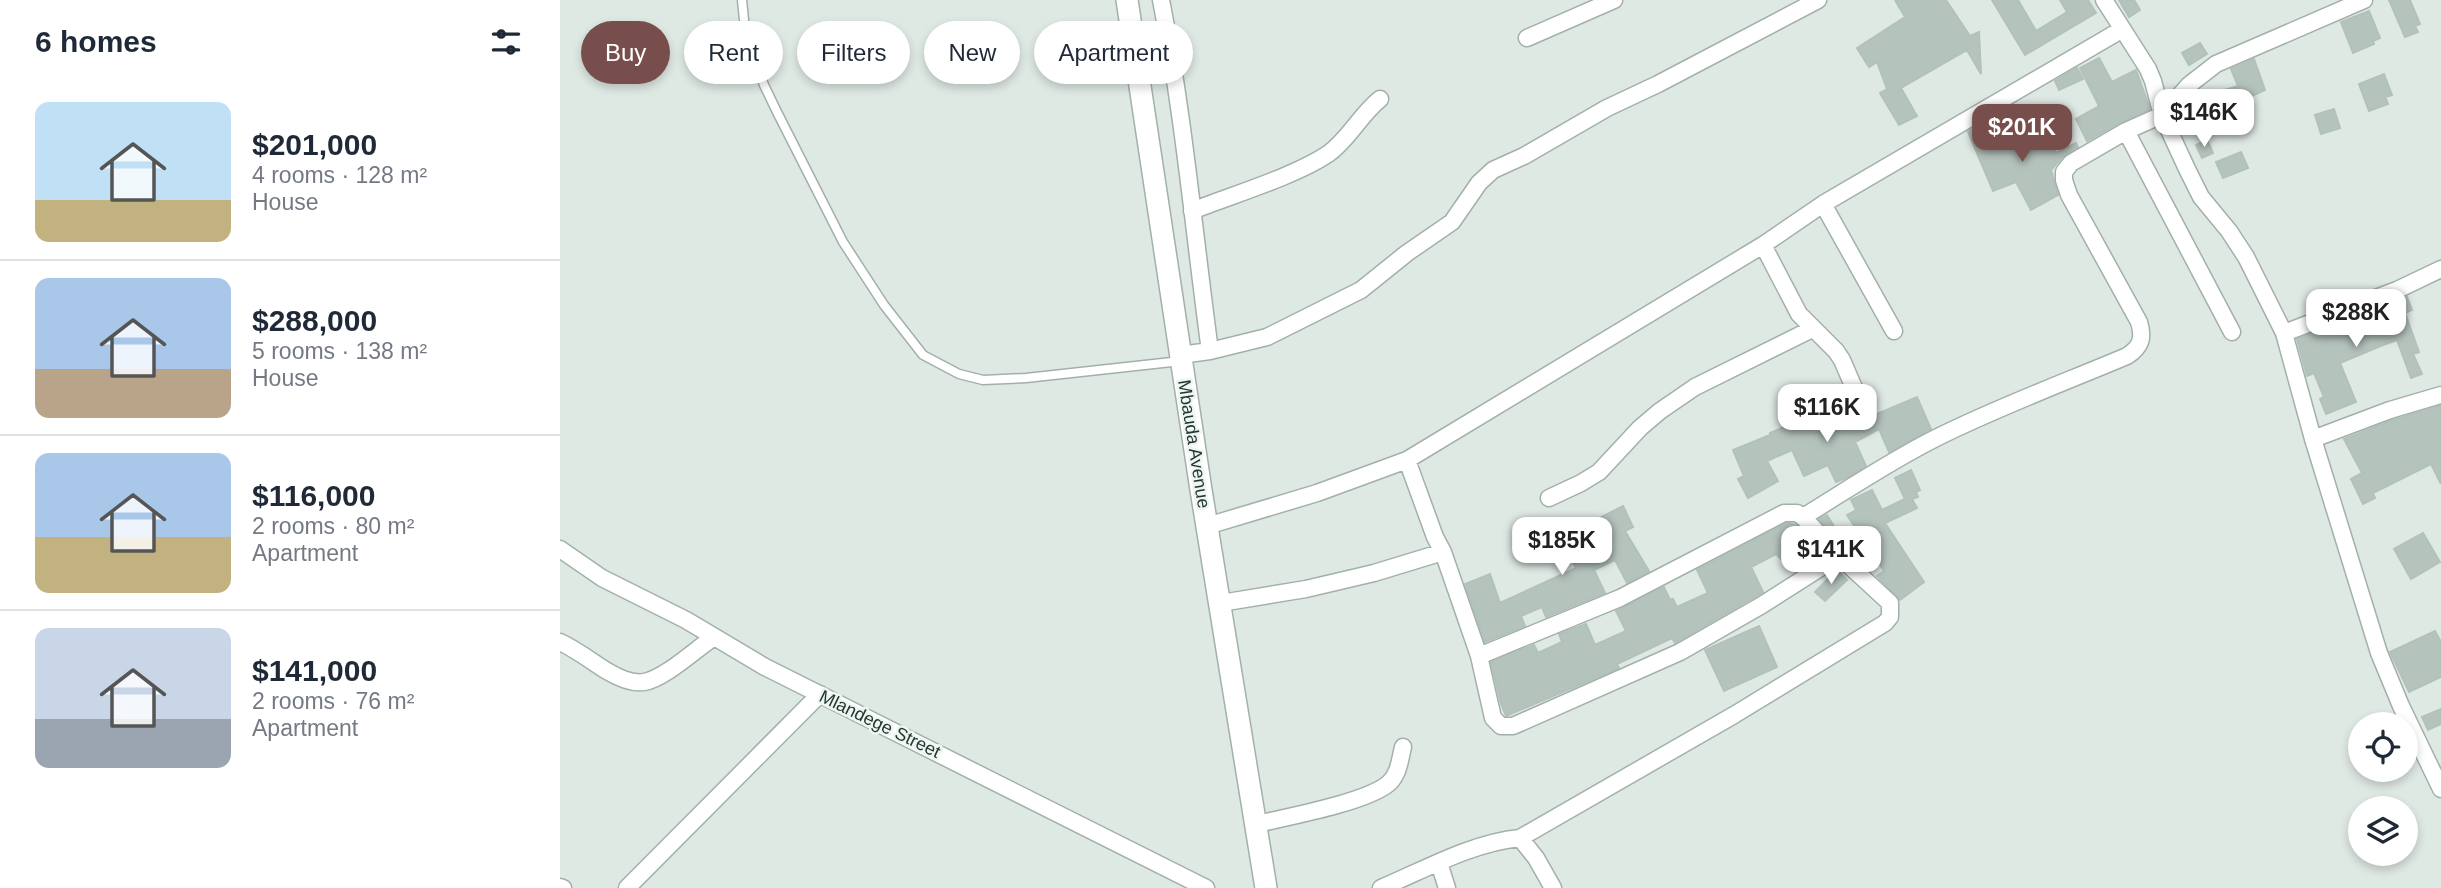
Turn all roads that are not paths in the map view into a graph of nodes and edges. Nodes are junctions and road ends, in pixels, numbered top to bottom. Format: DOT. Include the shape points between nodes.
graph roads {
  1 [pos="742,0"];
  2 [pos="1127,0"];
  3 [pos="1161,0"];
  4 [pos="1614,0"];
  5 [pos="1818,0"];
  6 [pos="2104,0"];
  7 [pos="2364,0"];
  8 [pos="2121,30"];
  9 [pos="1527,38"];
  10 [pos="1380,99"];
  11 [pos="2162,115"];
  12 [pos="2126,131"];
  13 [pos="1823,204"];
  14 [pos="1192,211"];
  15 [pos="1763,245"];
  16 [pos="2441,269"];
  17 [pos="1812,329"];
  18 [pos="1894,331"];
  19 [pos="2232,332"];
  20 [pos="2284,333"];
  21 [pos="1210,351"];
  22 [pos="1180,358"];
  23 [pos="2441,395"];
  24 [pos="1867,418"];
  25 [pos="2314,439"];
  26 [pos="1407,460"];
  27 [pos="1549,498"];
  28 [pos="1804,517"];
  29 [pos="1207,526"];
  30 [pos="560,549"];
  31 [pos="1443,552"];
  32 [pos="1839,556"];
  33 [pos="1221,603"];
  34 [pos="714,637"];
  35 [pos="560,642"];
  36 [pos="1479,656"];
  37 [pos="820,694"];
  38 [pos="1403,747"];
  39 [pos="2441,789"];
  40 [pos="1257,824"];
  41 [pos="1520,838"];
  42 [pos="1439,863"];
  43 [pos="627,888"];
  44 [pos="1206,888"];
  45 [pos="1266,888"];
  46 [pos="1381,888"];
  47 [pos="1447,888"];
  48 [pos="1553,888"];
  1 -- 22 [label="lane" via="745,30 764,85 843,242 923,355 959,374 983,380"];
  2 -- 22 [label="street, Mbauda Avenue"];
  3 -- 14 [label="street"];
  4 -- 9 [label="street"];
  5 -- 21 [label="street" via="1493,170 1452,222 1361,290 1267,337"];
  6 -- 8 [label="street"];
  7 -- 11 [label="street" via="2216,64"];
  8 -- 11 [label="street" via="2153,81"];
  8 -- 13 [label="street"];
  10 -- 14 [label="street" via="1327,154"];
  11 -- 12 [label="street"];
  11 -- 20 [label="street" via="2201,197 2246,257"];
  12 -- 19 [label="street"];
  12 -- 28 [label="street" via="2071,163 2064,180 2139,323 2142,333 2136,351 1934,439"];
  13 -- 15 [label="street"];
  13 -- 18 [label="street"];
  14 -- 21 [label="street"];
  15 -- 17 [label="street" via="1793,305"];
  15 -- 26 [label="street"];
  16 -- 20 [label="street"];
  17 -- 24 [label="street" via="1842,360"];
  17 -- 27 [label="street" via="1677,398 1640,428 1599,472"];
  20 -- 25 [label="street"];
  21 -- 22 [label="street"];
  22 -- 29 [label="street, Mbauda Avenue"];
  23 -- 25 [label="street"];
  25 -- 39 [label="street" via="2379,653"];
  26 -- 29 [label="street" via="1317,494"];
  26 -- 31 [label="street"];
  28 -- 32 [label="street"];
  28 -- 36 [label="street" via="1791,512 1776,516 1620,598"];
  29 -- 33 [label="street, Mbauda Avenue"];
  30 -- 34 [label="street, Mlandege Street" via="602,578"];
  31 -- 33 [label="street" via="1306,589"];
  31 -- 36 [label="street"];
  32 -- 36 [label="street" via="1680,652 1513,726 1501,726 1493,718"];
  32 -- 41 [label="street" via="1890,603 1892,610 1885,623"];
  33 -- 40 [label="street, Mbauda Avenue"];
  34 -- 35 [label="street" via="647,682 610,673"];
  34 -- 37 [label="street, Mlandege Street"];
  37 -- 43 [label="street"];
  37 -- 44 [label="street, Mlandege Street"];
  38 -- 40 [label="street" via="1399,767 1378,790 1342,804"];
  40 -- 45 [label="street, Mbauda Avenue"];
  41 -- 42 [label="street" via="1498,841"];
  41 -- 48 [label="street"];
  42 -- 46 [label="street"];
  42 -- 47 [label="street"];
}
